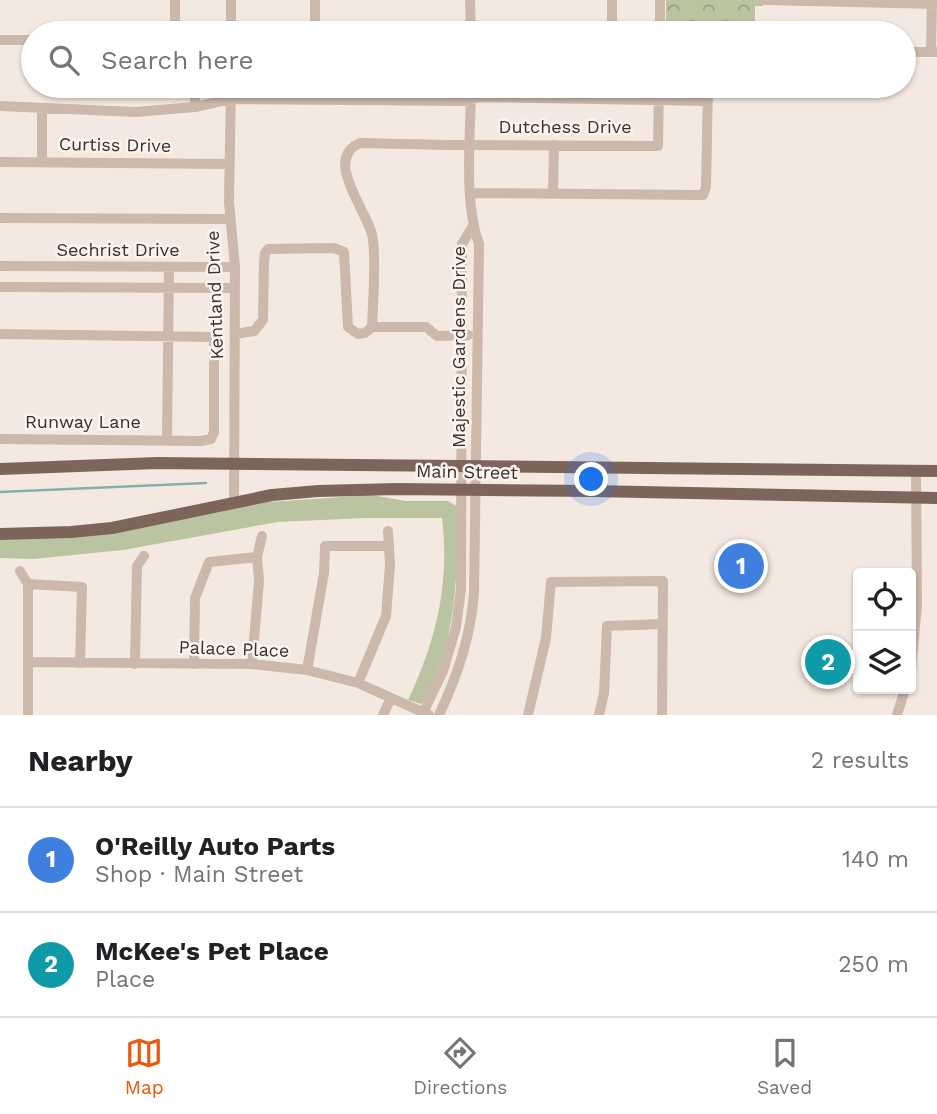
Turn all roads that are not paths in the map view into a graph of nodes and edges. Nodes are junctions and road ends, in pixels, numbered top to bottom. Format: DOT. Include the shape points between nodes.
graph roads {
  1 [pos="175,0"];
  2 [pos="231,0"];
  3 [pos="315,0"];
  4 [pos="470,0"];
  5 [pos="612,0"];
  6 [pos="660,0"];
  7 [pos="766,1"];
  8 [pos="821,1"];
  9 [pos="876,1"];
  10 [pos="933,2"];
  11 [pos="175,21"];
  12 [pos="230,21"];
  13 [pos="315,21"];
  14 [pos="471,21"];
  15 [pos="612,21"];
  16 [pos="660,21"];
  17 [pos="0,40"];
  18 [pos="21,40"];
  19 [pos="916,52"];
  20 [pos="934,52"];
  21 [pos="195,98"];
  22 [pos="478,98"];
  23 [pos="540,98"];
  24 [pos="231,99"];
  25 [pos="471,100"];
  26 [pos="659,100"];
  27 [pos="708,101"];
  28 [pos="0,106"];
  29 [pos="195,107"];
  30 [pos="43,108"];
  31 [pos="471,144"];
  32 [pos="554,145"];
  33 [pos="0,162"];
  34 [pos="42,162"];
  35 [pos="229,164"];
  36 [pos="470,193"];
  37 [pos="553,194"];
  38 [pos="0,218"];
  39 [pos="230,219"];
  40 [pos="473,226"];
  41 [pos="0,266"];
  42 [pos="235,267"];
  43 [pos="169,268"];
  44 [pos="0,287"];
  45 [pos="169,288"];
  46 [pos="235,288"];
  47 [pos="372,327"];
  48 [pos="0,334"];
  49 [pos="235,334"];
  50 [pos="461,335"];
  51 [pos="478,335"];
  52 [pos="168,337"];
  53 [pos="0,439"];
  54 [pos="167,440"];
  55 [pos="234,464"];
  56 [pos="461,465"];
  57 [pos="476,466"];
  58 [pos="655,468"];
  59 [pos="0,469"];
  60 [pos="916,471"];
  61 [pos="937,471"];
  62 [pos="461,490"];
  63 [pos="475,490"];
  64 [pos="654,492"];
  65 [pos="916,498"];
  66 [pos="937,498"];
  67 [pos="234,503"];
  68 [pos="388,531"];
  69 [pos="0,534"];
  70 [pos="262,536"];
  71 [pos="389,546"];
  72 [pos="144,556"];
  73 [pos="257,557"];
  74 [pos="20,571"];
  75 [pos="29,584"];
  76 [pos="663,624"];
  77 [pos="915,631"];
  78 [pos="28,662"];
  79 [pos="80,663"];
  80 [pos="135,664"];
  81 [pos="194,664"];
  82 [pos="252,664"];
  83 [pos="307,670"];
  84 [pos="358,683"];
  85 [pos="903,694"];
  86 [pos="391,698"];
  87 [pos="425,714"];
  88 [pos="28,715"];
  89 [pos="383,715"];
  90 [pos="439,715"];
  91 [pos="528,715"];
  92 [pos="599,715"];
  93 [pos="663,715"];
  94 [pos="897,715"];
  1 -- 11 [label="street"];
  2 -- 12 [label="street"];
  3 -- 13 [label="street"];
  4 -- 14 [label="street"];
  5 -- 15 [label="street"];
  6 -- 16 [label="street"];
  7 -- 8 [label="street"];
  8 -- 9 [label="street"];
  9 -- 10 [label="street"];
  10 -- 20 [label="street"];
  17 -- 18 [label="street"];
  19 -- 20 [label="street"];
  21 -- 29 [label="street"];
  22 -- 25 [label="street"];
  23 -- 26 [label="street"];
  24 -- 25 [label="street"];
  24 -- 29 [label="street"];
  24 -- 35 [label="street, Kentland Drive"];
  25 -- 31 [label="street, Majestic Gardens Drive"];
  26 -- 27 [label="street"];
  26 -- 32 [label="street, Dutchess Drive" via="658,145"];
  27 -- 37 [label="street" via="703,195"];
  28 -- 30 [label="street"];
  29 -- 30 [label="street" via="135,112"];
  30 -- 34 [label="street"];
  31 -- 32 [label="street, Dutchess Drive"];
  31 -- 36 [label="street, Majestic Gardens Drive"];
  31 -- 47 [label="street, Dutchess Drive" via="360,143 348,153 345,171 373,237"];
  32 -- 37 [label="street"];
  33 -- 34 [label="street, Curtiss Drive"];
  34 -- 35 [label="street, Curtiss Drive"];
  35 -- 39 [label="street, Kentland Drive"];
  36 -- 37 [label="street"];
  36 -- 40 [label="street, Majestic Gardens Drive"];
  38 -- 39 [label="street"];
  39 -- 42 [label="street, Kentland Drive"];
  40 -- 50 [label="street, Majestic Gardens Drive" via="462,244"];
  40 -- 51 [label="street, Majestic Gardens Drive" via="480,244"];
  41 -- 43 [label="street, Sechrist Drive"];
  42 -- 43 [label="street, Sechrist Drive"];
  42 -- 46 [label="street, Kentland Drive"];
  43 -- 45 [label="street"];
  44 -- 45 [label="street"];
  45 -- 46 [label="street"];
  45 -- 52 [label="street"];
  46 -- 49 [label="street, Kentland Drive"];
  47 -- 49 [label="street" via="358,334 348,327 344,252 268,248 263,320 254,331"];
  47 -- 50 [label="street" via="426,327 437,336"];
  48 -- 52 [label="street"];
  49 -- 55 [label="street, Kentland Drive"];
  50 -- 51 [label="street"];
  50 -- 56 [label="street, Majestic Gardens Drive"];
  51 -- 57 [label="street, Majestic Gardens Drive"];
  52 -- 54 [label="street"];
  52 -- 54 [label="street, Runway Lane" via="214,337 214,432 211,439 201,441"];
  53 -- 54 [label="street, Runway Lane"];
  55 -- 56 [label="main road, Main Street"];
  55 -- 59 [label="main road, Main Street"];
  55 -- 67 [label="street, Kentland Drive"];
  56 -- 57 [label="main road, Main Street"];
  56 -- 62 [label="street, Majestic Gardens Drive"];
  57 -- 58 [label="main road, Main Street"];
  57 -- 63 [label="street, Majestic Gardens Drive"];
  58 -- 60 [label="main road, Main Street"];
  58 -- 64 [label="main road"];
  60 -- 61 [label="main road, Main Street"];
  60 -- 65 [label="street"];
  62 -- 63 [label="main road, Main Street"];
  62 -- 67 [label="main road, Main Street" via="318,491"];
  62 -- 87 [label="street, Majestic Gardens Drive" via="461,589 456,627"];
  63 -- 64 [label="main road, Main Street"];
  63 -- 90 [label="street, Majestic Gardens Drive" via="472,614 459,672"];
  64 -- 65 [label="main road, Main Street"];
  65 -- 66 [label="main road, Main Street"];
  65 -- 77 [label="street"];
  67 -- 69 [label="main road, Main Street" via="112,528"];
  68 -- 71 [label="street"];
  70 -- 73 [label="street"];
  71 -- 83 [label="street" via="325,546"];
  71 -- 84 [label="street" via="386,616"];
  72 -- 80 [label="street" via="137,566"];
  73 -- 81 [label="street" via="209,562 195,598"];
  73 -- 82 [label="street"];
  74 -- 75 [label="street"];
  75 -- 78 [label="street"];
  75 -- 79 [label="street" via="82,587"];
  76 -- 91 [label="street" via="663,581 551,582 546,638"];
  76 -- 92 [label="street" via="607,626"];
  76 -- 93 [label="street"];
  78 -- 79 [label="street, Palace Place"];
  78 -- 88 [label="street"];
  79 -- 80 [label="street, Palace Place"];
  80 -- 81 [label="street, Palace Place"];
  81 -- 82 [label="street, Palace Place"];
  82 -- 83 [label="street, Palace Place"];
  83 -- 84 [label="street, Palace Place"];
  84 -- 86 [label="street, Palace Place"];
  85 -- 94 [label="street"];
  86 -- 87 [label="street, Palace Place"];
  86 -- 89 [label="street"];
}
